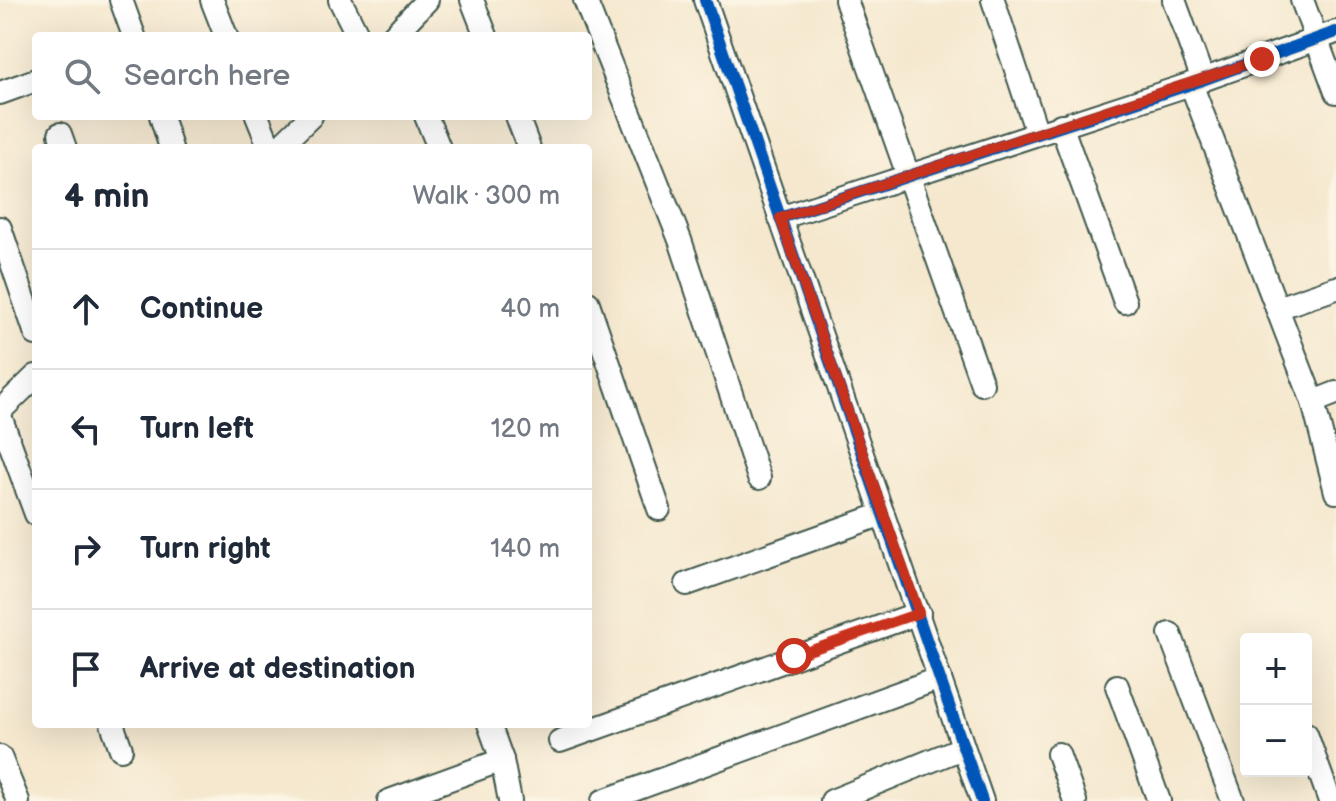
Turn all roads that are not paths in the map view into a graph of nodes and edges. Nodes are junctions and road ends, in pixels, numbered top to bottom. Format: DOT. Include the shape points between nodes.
graph roads {
  1 [pos="121,0"];
  2 [pos="212,0"];
  3 [pos="340,0"];
  4 [pos="472,0"];
  5 [pos="585,0"];
  6 [pos="705,0"];
  7 [pos="846,0"];
  8 [pos="993,0"];
  9 [pos="1174,0"];
  10 [pos="1302,0"];
  11 [pos="420,3"];
  12 [pos="133,32"];
  13 [pos="224,32"];
  14 [pos="356,32"];
  15 [pos="397,32"];
  16 [pos="484,32"];
  17 [pos="1326,36"];
  18 [pos="32,81"];
  19 [pos="1197,82"];
  20 [pos="1336,92"];
  21 [pos="0,93"];
  22 [pos="162,120"];
  23 [pos="259,120"];
  24 [pos="307,120"];
  25 [pos="428,120"];
  26 [pos="518,120"];
  27 [pos="1061,125"];
  28 [pos="1037,133"];
  29 [pos="170,144"];
  30 [pos="268,144"];
  31 [pos="282,144"];
  32 [pos="437,144"];
  33 [pos="528,144"];
  34 [pos="909,176"];
  35 [pos="780,218"];
  36 [pos="0,228"];
  37 [pos="1336,288"];
  38 [pos="1125,302"];
  39 [pos="1277,308"];
  40 [pos="592,315"];
  41 [pos="32,322"];
  42 [pos="32,380"];
  43 [pos="982,384"];
  44 [pos="1336,393"];
  45 [pos="1313,402"];
  46 [pos="0,414"];
  47 [pos="759,478"];
  48 [pos="1336,492"];
  49 [pos="32,503"];
  50 [pos="659,509"];
  51 [pos="883,514"];
  52 [pos="687,584"];
  53 [pos="919,613"];
  54 [pos="1170,634"];
  55 [pos="940,678"];
  56 [pos="1117,686"];
  57 [pos="113,728"];
  58 [pos="490,728"];
  59 [pos="560,741"];
  60 [pos="962,748"];
  61 [pos="121,749"];
  62 [pos="1312,751"];
  63 [pos="1058,754"];
  64 [pos="0,757"];
  65 [pos="502,760"];
  66 [pos="18,801"];
  67 [pos="389,801"];
  68 [pos="510,801"];
  69 [pos="603,801"];
  70 [pos="832,801"];
  71 [pos="982,801"];
  72 [pos="1075,801"];
  73 [pos="1159,801"];
  74 [pos="1233,801"];
  75 [pos="1330,801"];
  1 -- 12 [label="street"];
  2 -- 13 [label="street"];
  3 -- 14 [label="street"];
  4 -- 16 [label="street"];
  5 -- 47 [label="street" via="680,240"];
  6 -- 35 [label="street"];
  7 -- 34 [label="street"];
  8 -- 28 [label="street"];
  9 -- 19 [label="street"];
  10 -- 17 [label="street"];
  11 -- 15 [label="street"];
  17 -- 19 [label="street"];
  17 -- 20 [label="street"];
  18 -- 21 [label="street"];
  19 -- 27 [label="street"];
  19 -- 39 [label="street"];
  22 -- 29 [label="street"];
  23 -- 30 [label="street"];
  24 -- 31 [label="street"];
  25 -- 32 [label="street"];
  26 -- 33 [label="street"];
  27 -- 28 [label="street"];
  27 -- 38 [label="street"];
  28 -- 34 [label="street"];
  34 -- 35 [label="street"];
  34 -- 43 [label="street"];
  35 -- 51 [label="street"];
  36 -- 41 [label="street"];
  37 -- 39 [label="street"];
  39 -- 45 [label="street"];
  40 -- 50 [label="street"];
  42 -- 46 [label="street"];
  44 -- 45 [label="street"];
  45 -- 48 [label="street"];
  46 -- 49 [label="street"];
  51 -- 52 [label="street"];
  51 -- 53 [label="street"];
  53 -- 55 [label="street"];
  53 -- 59 [label="street"];
  54 -- 74 [label="street"];
  55 -- 60 [label="street"];
  55 -- 69 [label="street"];
  56 -- 73 [label="street"];
  57 -- 61 [label="street"];
  58 -- 65 [label="street"];
  60 -- 70 [label="street"];
  60 -- 71 [label="street"];
  62 -- 75 [label="street"];
  63 -- 72 [label="street"];
  64 -- 66 [label="street"];
  65 -- 67 [label="street"];
  65 -- 68 [label="street"];
}
